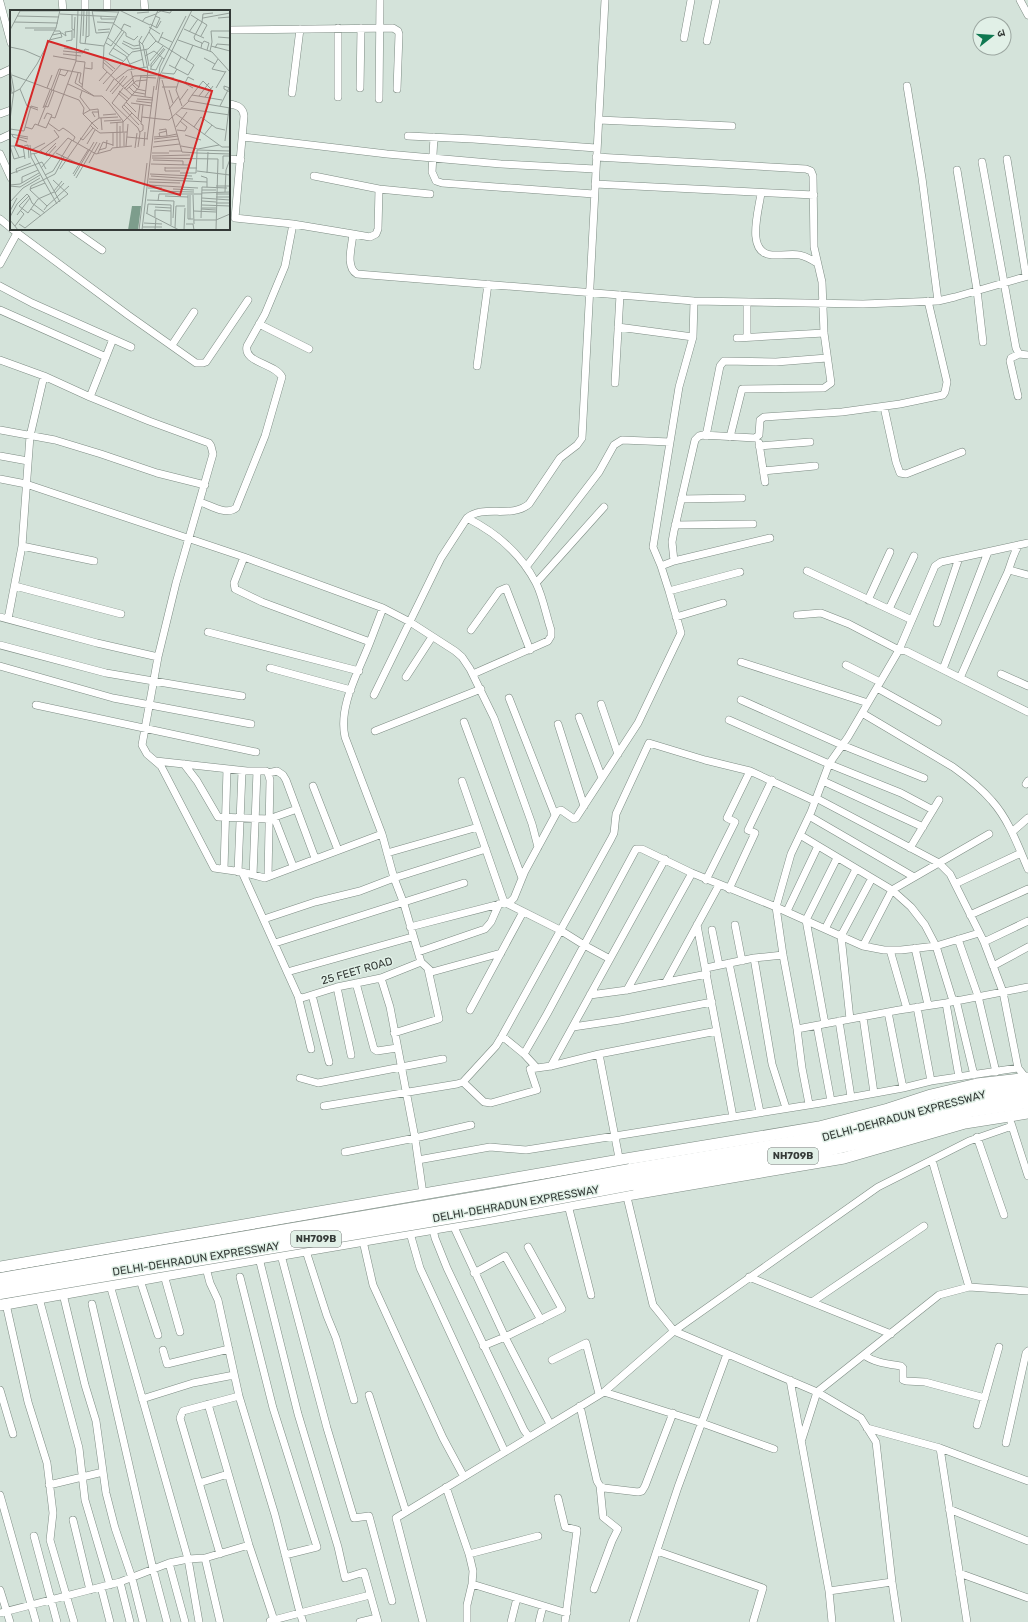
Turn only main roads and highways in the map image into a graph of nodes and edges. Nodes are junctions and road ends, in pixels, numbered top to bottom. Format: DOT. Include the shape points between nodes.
graph roads {
  1 [pos="1027,1081"];
  2 [pos="1028,1101"];
  3 [pos="0,1280"];
  4 [pos="5,1306"];
  1 -- 3 [label="highway, DELHI-DEHRADUN EXPRESSWAY / NH709B, bridge" via="855,1130 807,1141"];
  2 -- 4 [label="highway, DELHI-DEHRADUN EXPRESSWAY / NH709B, bridge" via="958,1113 810,1153 489,1210"];
}
